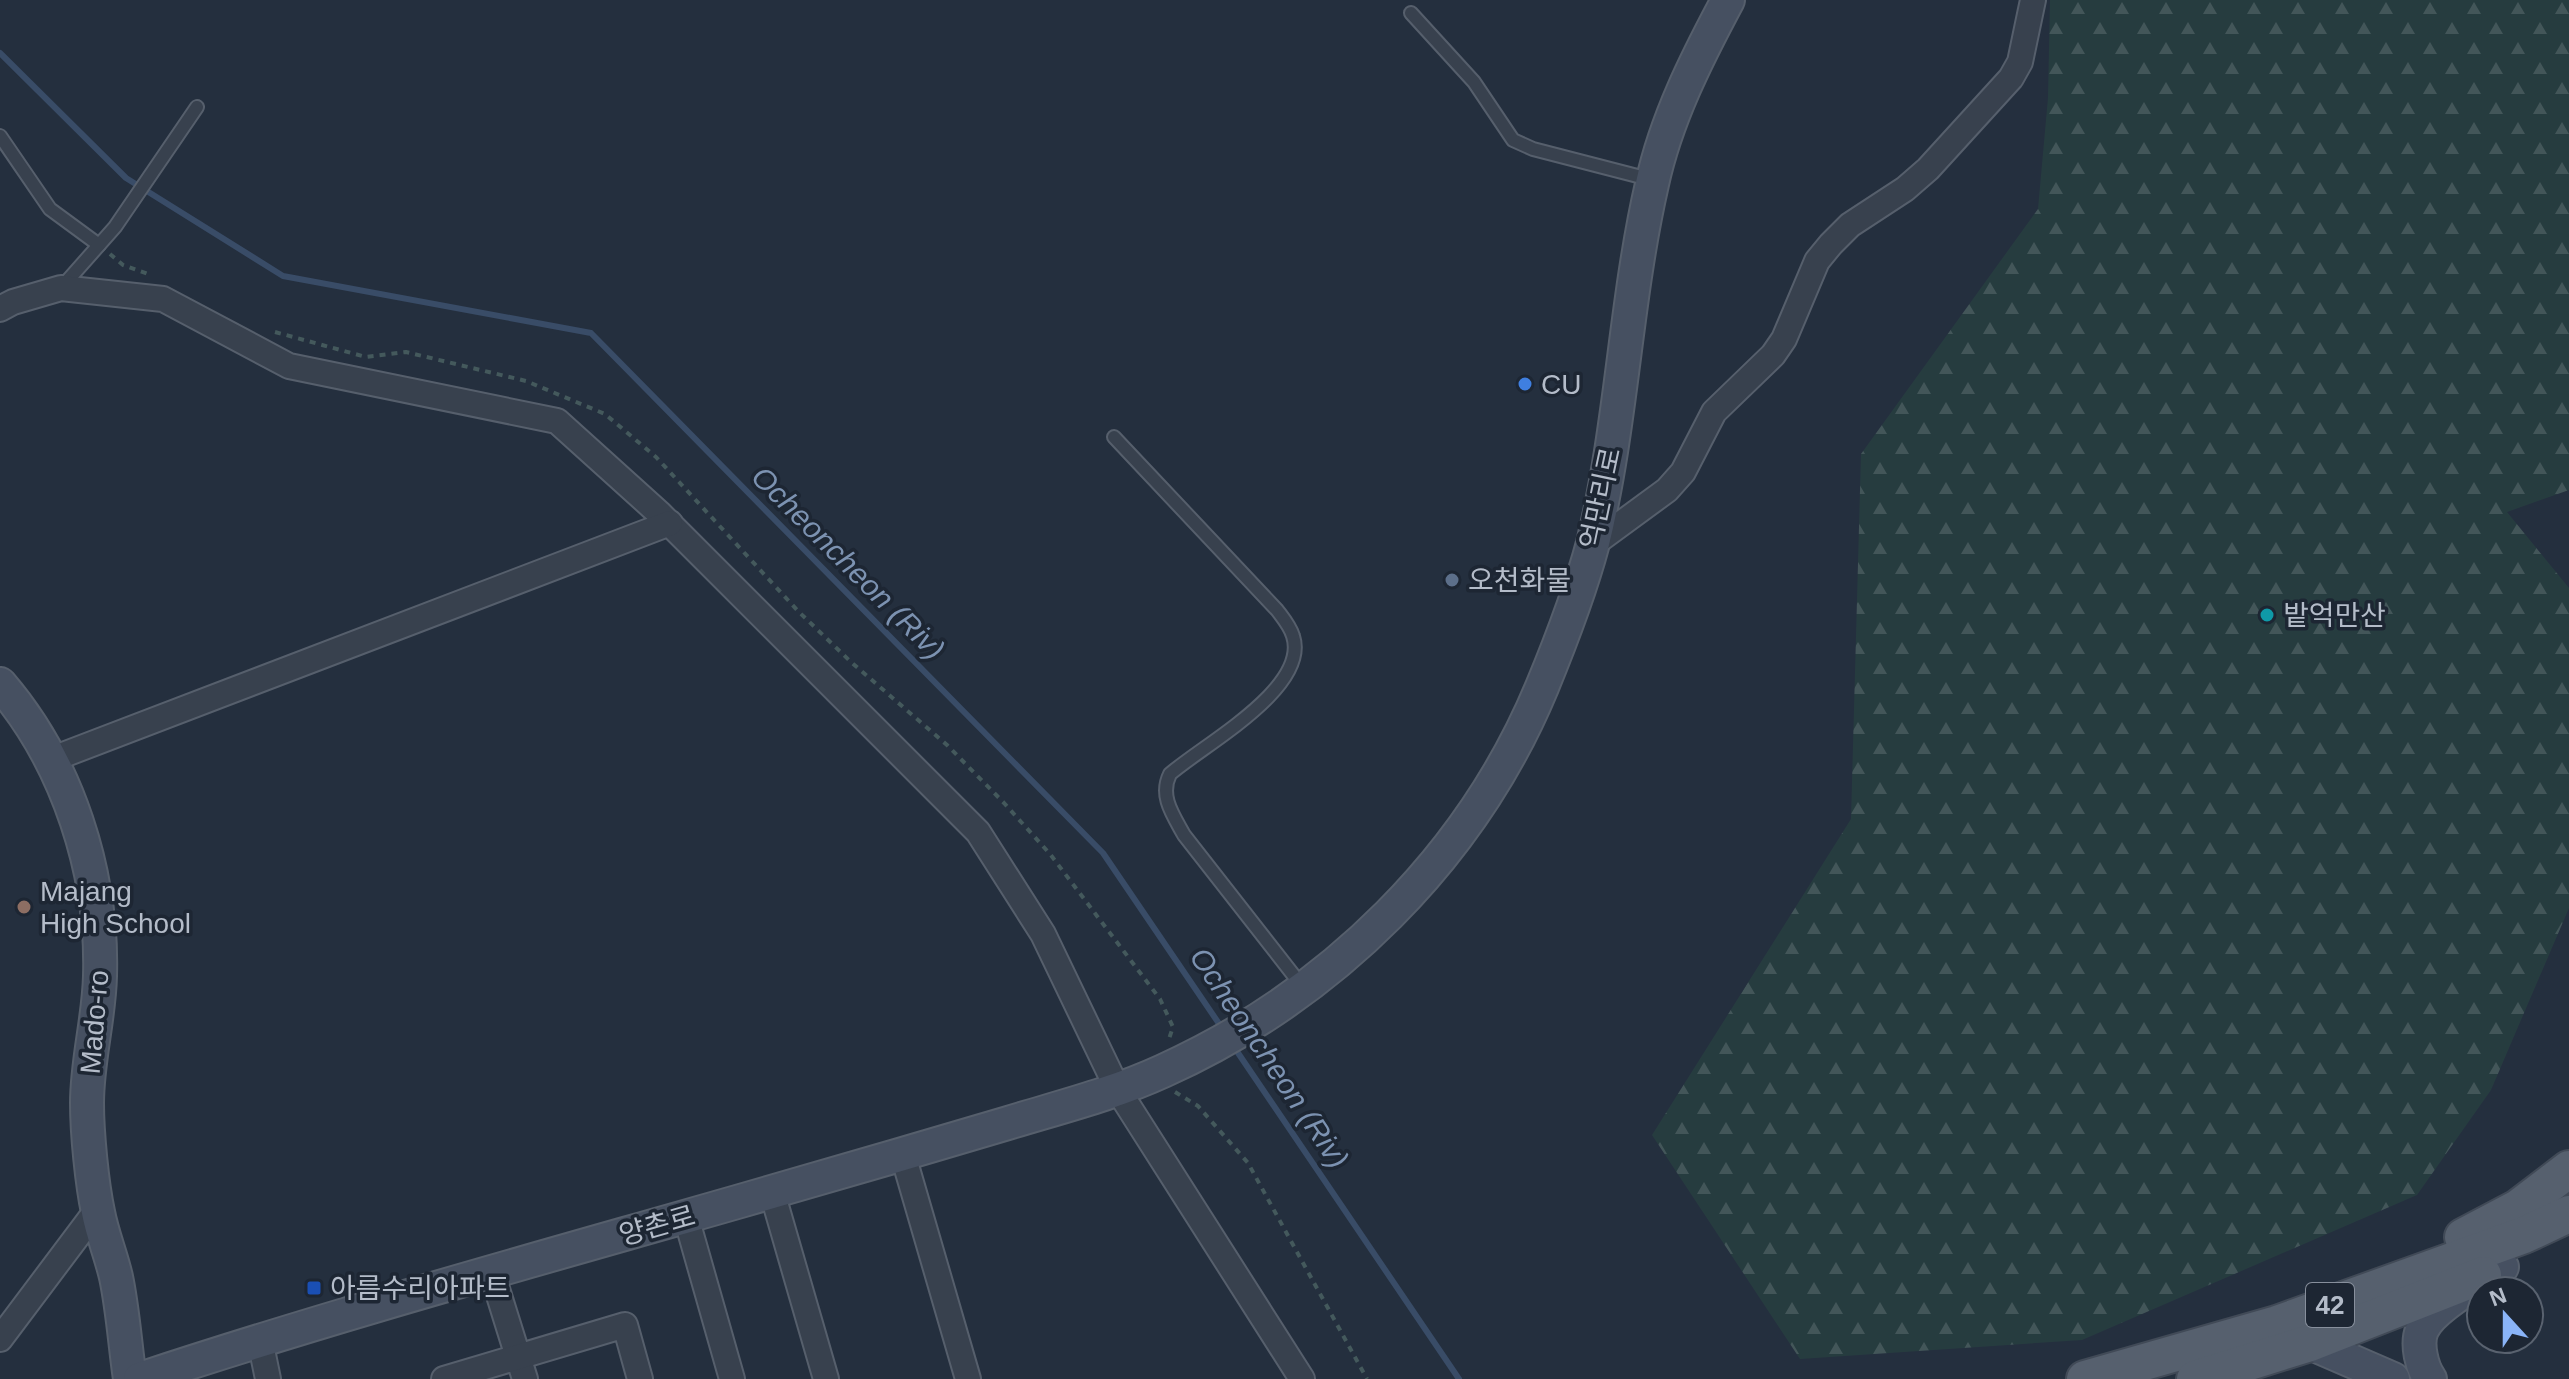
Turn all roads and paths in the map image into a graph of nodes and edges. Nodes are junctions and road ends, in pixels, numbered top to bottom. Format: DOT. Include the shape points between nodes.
graph roads {
  1 [pos="1728,0"];
  2 [pos="2033,0"];
  3 [pos="1411,13"];
  4 [pos="197,107"];
  5 [pos="0,136"];
  6 [pos="1653,180"];
  7 [pos="99,245"];
  8 [pos="164,280"];
  9 [pos="61,288"];
  10 [pos="0,309"];
  11 [pos="268,329"];
  12 [pos="1114,437"];
  13 [pos="670,523"];
  14 [pos="1592,545"];
  15 [pos="0,684"];
  16 [pos="50,760"];
  17 [pos="1294,997"];
  18 [pos="1165,1070"];
  19 [pos="1118,1090"];
  20 [pos="903,1155"];
  21 [pos="2569,1169"];
  22 [pos="772,1192"];
  23 [pos="97,1210"];
  24 [pos="2569,1214"];
  25 [pos="686,1217"];
  26 [pos="2569,1241"];
  27 [pos="2502,1267"];
  28 [pos="492,1273"];
  29 [pos="2277,1324"];
  30 [pos="0,1339"];
  31 [pos="260,1340"];
  32 [pos="2310,1343"];
  33 [pos="2206,1344"];
  34 [pos="522,1368"];
  35 [pos="130,1379"];
  36 [pos="140,1379"];
  37 [pos="268,1379"];
  38 [pos="444,1379"];
  39 [pos="640,1379"];
  40 [pos="732,1379"];
  41 [pos="826,1379"];
  42 [pos="968,1379"];
  43 [pos="1302,1379"];
  44 [pos="1367,1379"];
  45 [pos="2085,1379"];
  46 [pos="2195,1379"];
  47 [pos="2393,1379"];
  48 [pos="2430,1379"];
  1 -- 6 [label="street, 억만리로" via="1687,81"];
  2 -- 14 [label="street" via="2020,62 2011,78 1928,169 1831,244 1817,261 1784,339 1714,412 1683,472 1667,490"];
  3 -- 6 [label="lane" via="1474,82 1513,140"];
  4 -- 7 [label="lane"];
  5 -- 7 [label="lane" via="50,209"];
  6 -- 14 [label="street, 억만리로"];
  7 -- 8 [label="path" via="123,265"];
  7 -- 9 [label="lane"];
  9 -- 10 [label="street"];
  9 -- 13 [label="street" via="163,299 289,366 557,421"];
  11 -- 18 [label="path" via="366,357 406,352 526,381 605,414 656,457 830,642 947,745 1050,854 1160,999 1173,1027"];
  12 -- 17 [label="lane" via="1277,610 1294,637 1291,668 1280,685 1170,774 1165,795 1184,835"];
  13 -- 16 [label="street"];
  13 -- 19 [label="street" via="978,832 1043,934"];
  14 -- 17 [label="street, 억만리로" via="1534,704 1470,818 1386,919"];
  15 -- 16 [label="street, Mado-ro"];
  16 -- 23 [label="street, Mado-ro" via="80,829 100,925 87,1104"];
  17 -- 18 [label="street, 억만리로"];
  18 -- 19 [label="street, 양촌로"];
  18 -- 44 [label="path" via="1170,1089 1198,1106 1248,1163"];
  19 -- 20 [label="street, 양촌로"];
  19 -- 43 [label="street"];
  20 -- 22 [label="street, 양촌로"];
  20 -- 42 [label="street"];
  21 -- 33 [label="main road" via="2518,1208 2469,1235"];
  22 -- 25 [label="street, 양촌로"];
  22 -- 41 [label="street"];
  23 -- 30 [label="street"];
  23 -- 35 [label="street, Mado-ro" via="116,1277"];
  24 -- 29 [label="main road, 42"];
  25 -- 28 [label="street, 양촌로"];
  25 -- 40 [label="street"];
  26 -- 27 [label="main road, 42"];
  27 -- 32 [label="main road, 42"];
  27 -- 48 [label="street" via="2446,1304 2422,1330 2420,1350"];
  28 -- 31 [label="street, 양촌로"];
  28 -- 34 [label="street"];
  29 -- 32 [label="street"];
  29 -- 33 [label="main road, 42"];
  31 -- 36 [label="street, 양촌로"];
  31 -- 37 [label="street"];
  32 -- 46 [label="main road, 42"];
  32 -- 47 [label="street"];
  33 -- 45 [label="main road, 42"];
  34 -- 38 [label="street"];
  34 -- 39 [label="street" via="625,1325"];
}
